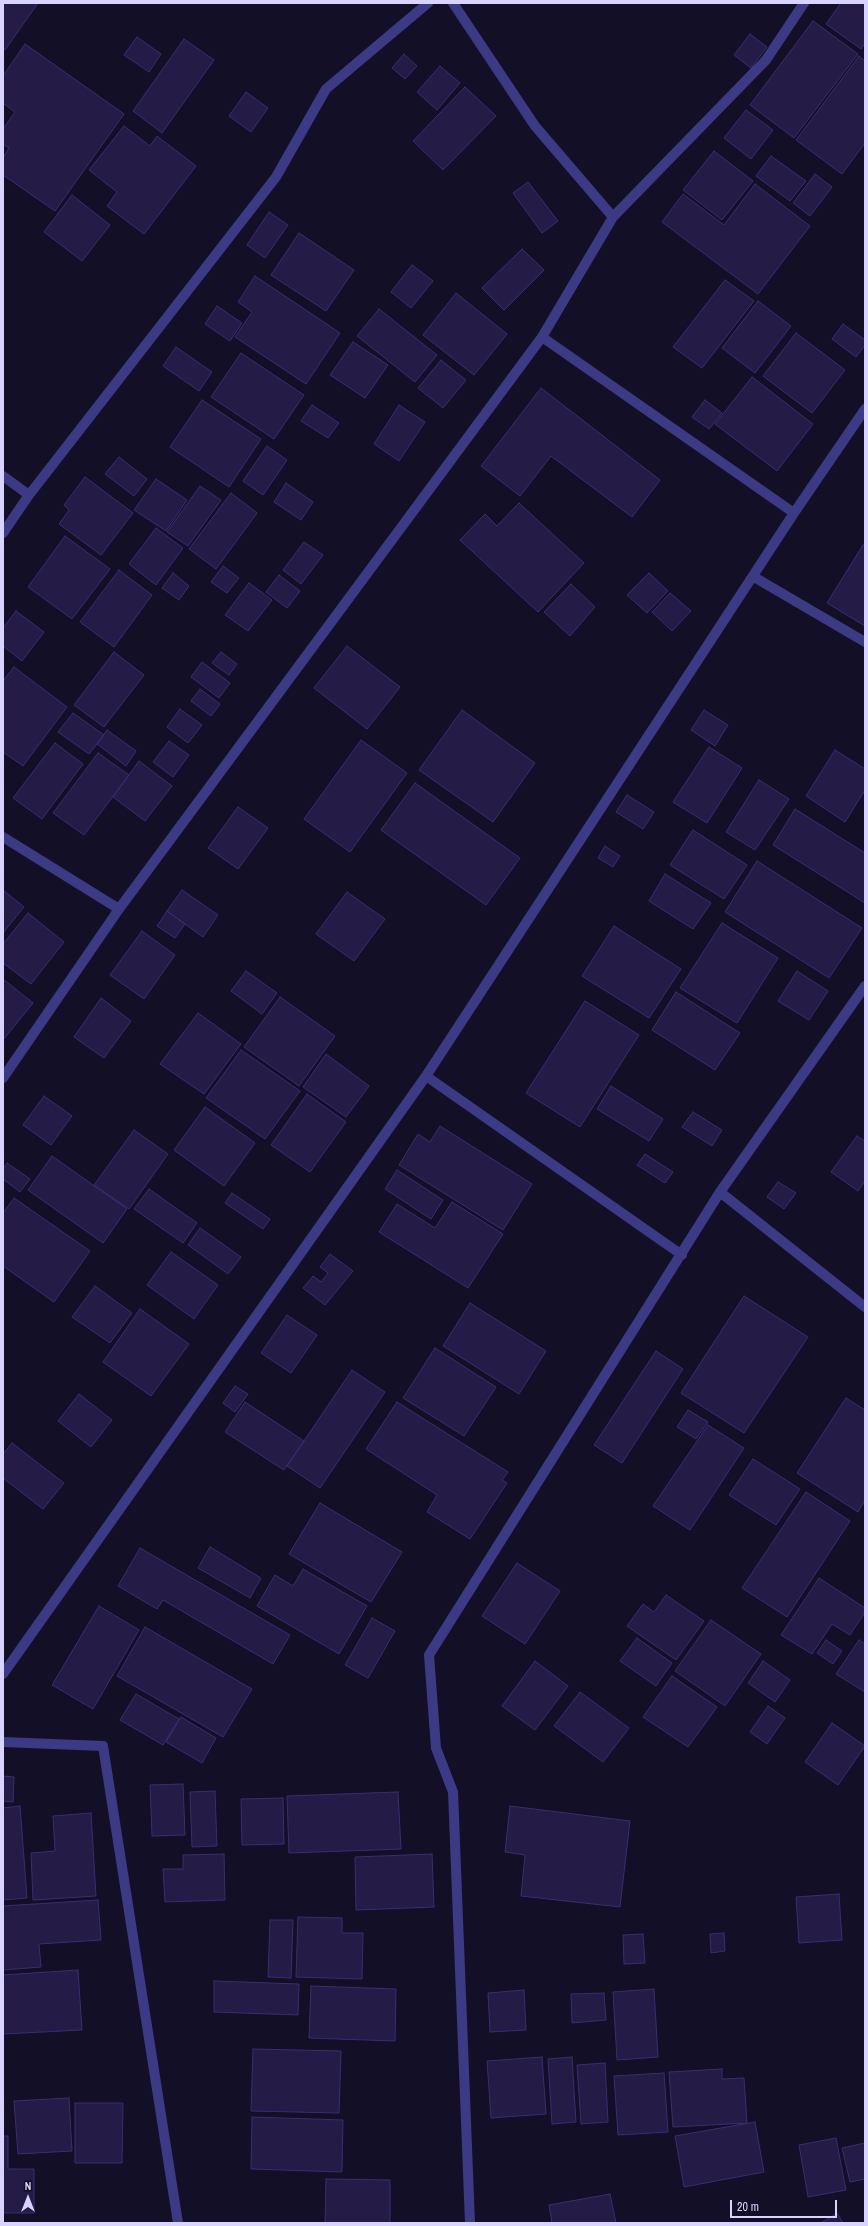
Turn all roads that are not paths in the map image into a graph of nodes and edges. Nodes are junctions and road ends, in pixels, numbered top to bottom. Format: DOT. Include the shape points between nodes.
graph roads {
  1 [pos="428,3"];
  2 [pos="453,3"];
  3 [pos="804,3"];
  4 [pos="613,217"];
  5 [pos="542,337"];
  6 [pos="865,409"];
  7 [pos="3,476"];
  8 [pos="29,495"];
  9 [pos="794,513"];
  10 [pos="3,533"];
  11 [pos="754,577"];
  12 [pos="865,642"];
  13 [pos="3,837"];
  14 [pos="119,909"];
  15 [pos="865,986"];
  16 [pos="426,1076"];
  17 [pos="3,1078"];
  18 [pos="720,1192"];
  19 [pos="682,1255"];
  20 [pos="865,1307"];
  21 [pos="3,1674"];
  22 [pos="3,1742"];
  23 [pos="178,2223"];
  24 [pos="470,2223"];
  1 -- 8 [label="street" via="326,89 276,177"];
  2 -- 4 [label="street" via="535,126"];
  3 -- 4 [label="street" via="766,60"];
  4 -- 5 [label="street"];
  5 -- 9 [label="street"];
  5 -- 14 [label="street"];
  6 -- 9 [label="street"];
  7 -- 8 [label="street"];
  8 -- 10 [label="street"];
  9 -- 11 [label="street"];
  11 -- 12 [label="street"];
  11 -- 16 [label="street"];
  13 -- 14 [label="street"];
  14 -- 17 [label="street"];
  15 -- 18 [label="street"];
  16 -- 19 [label="street"];
  16 -- 21 [label="street"];
  18 -- 19 [label="street"];
  18 -- 20 [label="street"];
  19 -- 24 [label="street" via="429,1655 436,1748 453,1792"];
  22 -- 23 [label="street" via="102,1746"];
}
